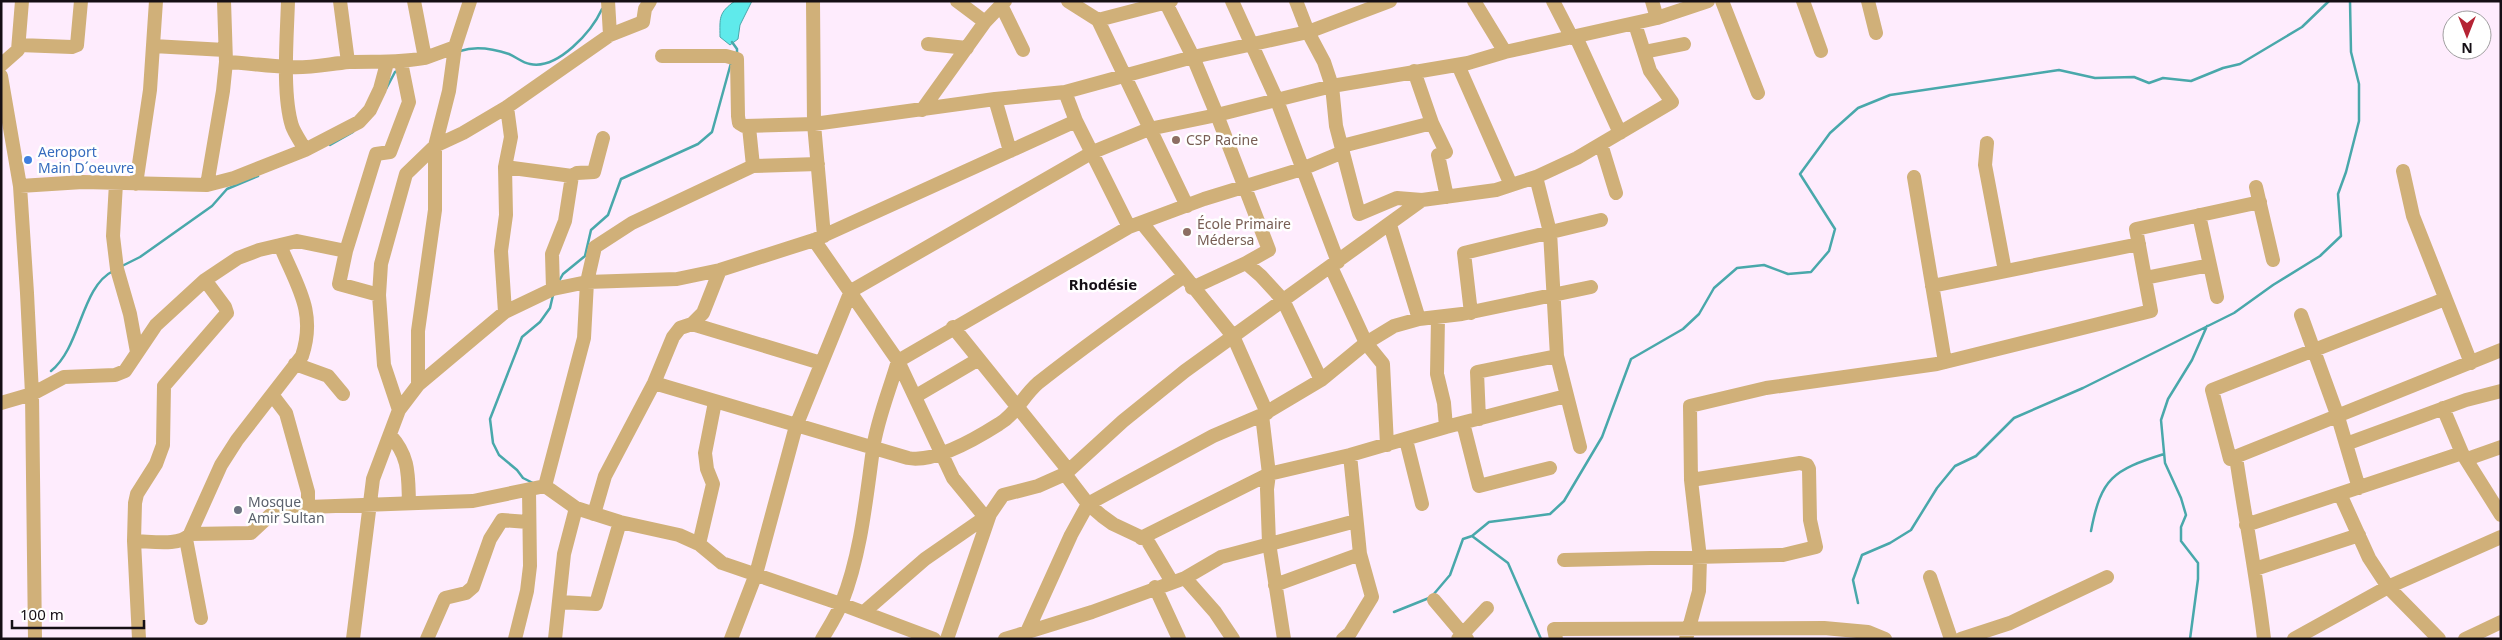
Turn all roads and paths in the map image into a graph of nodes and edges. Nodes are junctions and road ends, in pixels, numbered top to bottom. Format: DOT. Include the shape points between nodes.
graph roads {
  1 [pos="22,1"];
  2 [pos="81,1"];
  3 [pos="156,1"];
  4 [pos="224,1"];
  5 [pos="288,1"];
  6 [pos="340,1"];
  7 [pos="414,1"];
  8 [pos="470,1"];
  9 [pos="608,1"];
  10 [pos="650,1"];
  11 [pos="813,1"];
  12 [pos="957,1"];
  13 [pos="1068,1"];
  14 [pos="1232,1"];
  15 [pos="1296,1"];
  16 [pos="1390,1"];
  17 [pos="1474,1"];
  18 [pos="1553,1"];
  19 [pos="1652,1"];
  20 [pos="1708,1"];
  21 [pos="1722,1"];
  22 [pos="1803,1"];
  23 [pos="1868,1"];
  24 [pos="1167,2"];
  25 [pos="1003,3"];
  26 [pos="1657,18"];
  27 [pos="1098,20"];
  28 [pos="986,22"];
  29 [pos="1635,24"];
  30 [pos="1308,32"];
  31 [pos="1876,33"];
  32 [pos="610,35"];
  33 [pos="1574,37"];
  34 [pos="19,44"];
  35 [pos="928,44"];
  36 [pos="1251,44"];
  37 [pos="1684,44"];
  38 [pos="153,46"];
  39 [pos="455,47"];
  40 [pos="967,48"];
  41 [pos="1023,50"];
  42 [pos="1821,51"];
  43 [pos="1505,52"];
  44 [pos="1644,52"];
  45 [pos="226,56"];
  46 [pos="662,56"];
  47 [pos="1193,57"];
  48 [pos="425,58"];
  49 [pos="348,62"];
  50 [pos="401,62"];
  51 [pos="387,63"];
  52 [pos="1,65"];
  53 [pos="1458,65"];
  54 [pos="286,67"];
  55 [pos="1414,71"];
  56 [pos="1126,75"];
  57 [pos="1,76"];
  58 [pos="1332,86"];
  59 [pos="1065,92"];
  60 [pos="1758,93"];
  61 [pos="1276,98"];
  62 [pos="995,99"];
  63 [pos="507,107"];
  64 [pos="922,110"];
  65 [pos="1217,115"];
  66 [pos="1076,121"];
  67 [pos="1432,123"];
  68 [pos="814,124"];
  69 [pos="749,127"];
  70 [pos="1149,129"];
  71 [pos="1620,133"];
  72 [pos="603,138"];
  73 [pos="1601,144"];
  74 [pos="1987,144"];
  75 [pos="435,146"];
  76 [pos="1343,149"];
  77 [pos="305,150"];
  78 [pos="1010,151"];
  79 [pos="1092,152"];
  80 [pos="818,164"];
  81 [pos="753,166"];
  82 [pos="505,167"];
  83 [pos="1302,169"];
  84 [pos="2403,171"];
  85 [pos="572,176"];
  86 [pos="1914,177"];
  87 [pos="1536,178"];
  88 [pos="116,183"];
  89 [pos="136,184"];
  90 [pos="207,185"];
  91 [pos="20,186"];
  92 [pos="1511,186"];
  93 [pos="2256,187"];
  94 [pos="1245,188"];
  95 [pos="1616,193"];
  96 [pos="1447,197"];
  97 [pos="1422,200"];
  98 [pos="2260,202"];
  99 [pos="1187,206"];
  100 [pos="2199,215"];
  101 [pos="1601,220"];
  102 [pos="1135,225"];
  103 [pos="1390,225"];
  104 [pos="1550,232"];
  105 [pos="819,238"];
  106 [pos="2139,244"];
  107 [pos="280,245"];
  108 [pos="346,251"];
  109 [pos="2273,260"];
  110 [pos="1246,263"];
  111 [pos="1335,265"];
  112 [pos="2210,265"];
  113 [pos="720,270"];
  114 [pos="2005,271"];
  115 [pos="1183,277"];
  116 [pos="2145,278"];
  117 [pos="205,280"];
  118 [pos="587,282"];
  119 [pos="1932,286"];
  120 [pos="1192,288"];
  121 [pos="1591,288"];
  122 [pos="553,289"];
  123 [pos="852,291"];
  124 [pos="379,295"];
  125 [pos="1554,296"];
  126 [pos="2217,297"];
  127 [pos="2445,299"];
  128 [pos="1283,300"];
  129 [pos="505,312"];
  130 [pos="1470,312"];
  131 [pos="2301,315"];
  132 [pos="1438,318"];
  133 [pos="1419,319"];
  134 [pos="692,324"];
  135 [pos="953,327"];
  136 [pos="1233,336"];
  137 [pos="1366,343"];
  138 [pos="2314,350"];
  139 [pos="2501,350"];
  140 [pos="137,352"];
  141 [pos="1557,356"];
  142 [pos="979,359"];
  143 [pos="898,361"];
  144 [pos="1945,362"];
  145 [pos="821,363"];
  146 [pos="2472,363"];
  147 [pos="295,364"];
  148 [pos="1321,380"];
  149 [pos="654,383"];
  150 [pos="418,385"];
  151 [pos="2501,391"];
  152 [pos="32,394"];
  153 [pos="343,394"];
  154 [pos="273,396"];
  155 [pos="916,396"];
  156 [pos="1566,396"];
  157 [pos="715,402"];
  158 [pos="1,403"];
  159 [pos="1018,407"];
  160 [pos="2443,408"];
  161 [pos="399,410"];
  162 [pos="1265,414"];
  163 [pos="2338,417"];
  164 [pos="1479,419"];
  165 [pos="1463,423"];
  166 [pos="796,426"];
  167 [pos="1446,427"];
  168 [pos="390,435"];
  169 [pos="1406,440"];
  170 [pos="2346,444"];
  171 [pos="1387,446"];
  172 [pos="1580,447"];
  173 [pos="2501,447"];
  174 [pos="873,448"];
  175 [pos="941,454"];
  176 [pos="1350,455"];
  177 [pos="2464,456"];
  178 [pos="2236,457"];
  179 [pos="1550,468"];
  180 [pos="1067,472"];
  181 [pos="1269,474"];
  182 [pos="1692,480"];
  183 [pos="545,486"];
  184 [pos="2359,488"];
  185 [pos="529,490"];
  186 [pos="2340,494"];
  187 [pos="409,502"];
  188 [pos="371,504"];
  189 [pos="1088,504"];
  190 [pos="1422,504"];
  191 [pos="308,507"];
  192 [pos="576,508"];
  193 [pos="2498,508"];
  194 [pos="594,514"];
  195 [pos="988,516"];
  196 [pos="1356,521"];
  197 [pos="528,522"];
  198 [pos="620,522"];
  199 [pos="2246,525"];
  200 [pos="2358,535"];
  201 [pos="188,536"];
  202 [pos="2501,537"];
  203 [pos="1141,538"];
  204 [pos="134,541"];
  205 [pos="1269,543"];
  206 [pos="699,544"];
  207 [pos="1360,554"];
  208 [pos="1700,558"];
  209 [pos="1564,560"];
  210 [pos="2255,569"];
  211 [pos="756,574"];
  212 [pos="1930,577"];
  213 [pos="2107,577"];
  214 [pos="1179,580"];
  215 [pos="1275,585"];
  216 [pos="2388,587"];
  217 [pos="1155,588"];
  218 [pos="1434,600"];
  219 [pos="560,602"];
  220 [pos="841,604"];
  221 [pos="1487,608"];
  222 [pos="864,612"];
  223 [pos="201,618"];
  224 [pos="2501,622"];
  225 [pos="1027,632"];
  226 [pos="1687,634"];
  227 [pos="1348,637"];
  228 [pos="1462,637"];
  229 [pos="35,639"];
  230 [pos="139,639"];
  231 [pos="353,639"];
  232 [pos="427,639"];
  233 [pos="516,639"];
  234 [pos="555,639"];
  235 [pos="731,639"];
  236 [pos="822,639"];
  237 [pos="934,639"];
  238 [pos="947,639"];
  239 [pos="1005,639"];
  240 [pos="1179,639"];
  241 [pos="1233,639"];
  242 [pos="1284,639"];
  243 [pos="1556,639"];
  244 [pos="1885,639"];
  245 [pos="1951,639"];
  246 [pos="1961,639"];
  247 [pos="2264,639"];
  248 [pos="2294,639"];
  249 [pos="2439,639"];
  250 [pos="2465,639"];
  1 -- 34 [label="street"];
  2 -- 34 [label="street" via="77,45"];
  3 -- 38 [label="street"];
  4 -- 45 [label="street"];
  5 -- 54 [label="street"];
  6 -- 49 [label="street"];
  7 -- 48 [label="street"];
  8 -- 39 [label="street"];
  9 -- 32 [label="street"];
  10 -- 32 [label="street" via="643,22"];
  11 -- 68 [label="street"];
  12 -- 28 [label="street"];
  13 -- 27 [label="street"];
  14 -- 36 [label="street"];
  15 -- 30 [label="street"];
  16 -- 30 [label="street"];
  17 -- 43 [label="street"];
  18 -- 33 [label="street"];
  19 -- 26 [label="street"];
  20 -- 26 [label="street"];
  21 -- 60 [label="street"];
  22 -- 42 [label="street"];
  23 -- 31 [label="street"];
  24 -- 27 [label="street"];
  24 -- 47 [label="street"];
  25 -- 28 [label="street"];
  25 -- 41 [label="street"];
  26 -- 29 [label="street"];
  27 -- 56 [label="street"];
  28 -- 40 [label="street"];
  29 -- 33 [label="street"];
  29 -- 44 [label="street"];
  30 -- 36 [label="street"];
  30 -- 58 [label="street"];
  32 -- 63 [label="street"];
  33 -- 43 [label="street"];
  33 -- 71 [label="street"];
  34 -- 52 [label="street" via="16,53"];
  35 -- 40 [label="street"];
  36 -- 47 [label="street"];
  36 -- 61 [label="street"];
  37 -- 44 [label="street"];
  38 -- 45 [label="street"];
  38 -- 89 [label="street" via="148,113"];
  39 -- 48 [label="street"];
  39 -- 75 [label="street" via="449,91"];
  40 -- 64 [label="street"];
  43 -- 53 [label="street"];
  44 -- 71 [label="street" via="1650,71 1672,102"];
  45 -- 54 [label="street"];
  45 -- 90 [label="street" via="224,91"];
  46 -- 69 [label="street" via="726,56 737,59 739,123"];
  47 -- 56 [label="street"];
  47 -- 65 [label="street"];
  48 -- 50 [label="street"];
  49 -- 51 [label="street"];
  49 -- 54 [label="street"];
  50 -- 51 [label="street"];
  50 -- 108 [label="street" via="409,102 390,152 376,154"];
  51 -- 77 [label="street" via="380,89 364,118"];
  53 -- 55 [label="street"];
  53 -- 92 [label="street"];
  54 -- 77 [label="street" via="292,124"];
  55 -- 58 [label="street"];
  55 -- 67 [label="street"];
  56 -- 59 [label="street"];
  56 -- 70 [label="street"];
  57 -- 91 [label="street"];
  58 -- 61 [label="street"];
  58 -- 76 [label="street" via="1336,126"];
  59 -- 62 [label="street"];
  59 -- 66 [label="street"];
  61 -- 65 [label="street"];
  61 -- 83 [label="street"];
  62 -- 64 [label="street"];
  62 -- 78 [label="street"];
  63 -- 75 [label="street"];
  63 -- 82 [label="street" via="511,137"];
  64 -- 68 [label="street"];
  65 -- 70 [label="street"];
  65 -- 94 [label="street"];
  66 -- 78 [label="street"];
  66 -- 79 [label="street"];
  67 -- 76 [label="street"];
  67 -- 96 [label="street" via="1446,152 1438,155"];
  68 -- 69 [label="street"];
  68 -- 80 [label="street"];
  69 -- 81 [label="street"];
  70 -- 79 [label="street"];
  70 -- 99 [label="street"];
  71 -- 73 [label="street"];
  72 -- 85 [label="street" via="594,172"];
  73 -- 87 [label="street"];
  73 -- 95 [label="street"];
  74 -- 114 [label="street" via="1985,165"];
  75 -- 124 [label="street" via="406,174 381,264"];
  75 -- 150 [label="street" via="435,210 418,331"];
  76 -- 83 [label="street"];
  76 -- 97 [label="street" via="1359,214 1397,198"];
  77 -- 90 [label="street"];
  78 -- 105 [label="street"];
  79 -- 102 [label="street"];
  79 -- 123 [label="street"];
  80 -- 81 [label="street"];
  80 -- 105 [label="street"];
  81 -- 118 [label="street" via="632,223 600,242 593,252"];
  82 -- 85 [label="street"];
  82 -- 129 [label="street" via="506,215 501,272"];
  83 -- 94 [label="street"];
  83 -- 111 [label="street"];
  84 -- 127 [label="street" via="2413,216"];
  85 -- 122 [label="street" via="565,221 552,254"];
  86 -- 119 [label="street"];
  87 -- 92 [label="street"];
  87 -- 104 [label="street"];
  88 -- 89 [label="street"];
  88 -- 91 [label="street"];
  88 -- 140 [label="street" via="113,236 117,269"];
  89 -- 90 [label="street"];
  91 -- 152 [label="street"];
  92 -- 96 [label="street"];
  93 -- 98 [label="street"];
  94 -- 99 [label="street"];
  94 -- 110 [label="street" via="1269,250"];
  96 -- 97 [label="street"];
  97 -- 103 [label="street"];
  98 -- 100 [label="street"];
  98 -- 109 [label="street"];
  99 -- 102 [label="street"];
  100 -- 106 [label="street" via="2136,229"];
  100 -- 112 [label="street"];
  101 -- 104 [label="street"];
  102 -- 115 [label="street"];
  102 -- 135 [label="street"];
  103 -- 111 [label="street"];
  103 -- 133 [label="street"];
  104 -- 125 [label="street"];
  104 -- 130 [label="street" via="1464,253"];
  105 -- 113 [label="street"];
  105 -- 123 [label="street"];
  106 -- 114 [label="street"];
  106 -- 116 [label="street"];
  107 -- 108 [label="street" via="297,241"];
  107 -- 117 [label="street" via="238,258"];
  107 -- 147 [label="street" via="306,305 306,343"];
  108 -- 124 [label="street" via="339,284"];
  110 -- 120 [label="street"];
  110 -- 128 [label="street"];
  111 -- 128 [label="street"];
  111 -- 137 [label="street"];
  112 -- 116 [label="street"];
  112 -- 126 [label="street"];
  113 -- 118 [label="street" via="677,279"];
  113 -- 134 [label="street" via="704,309"];
  114 -- 119 [label="street"];
  115 -- 120 [label="street"];
  115 -- 159 [label="street" via="1040,382 1026,394"];
  116 -- 144 [label="street" via="2151,311"];
  117 -- 140 [label="street" via="156,325"];
  117 -- 204 [label="street" via="227,313 164,386 163,445 156,464 137,494"];
  118 -- 122 [label="street"];
  118 -- 183 [label="street" via="584,338"];
  119 -- 144 [label="street"];
  120 -- 136 [label="street"];
  121 -- 125 [label="street"];
  122 -- 129 [label="street"];
  123 -- 143 [label="street"];
  123 -- 145 [label="street"];
  124 -- 161 [label="street" via="384,365"];
  125 -- 130 [label="street"];
  125 -- 141 [label="street"];
  127 -- 138 [label="street"];
  127 -- 146 [label="street"];
  128 -- 136 [label="street"];
  128 -- 148 [label="street"];
  129 -- 150 [label="street"];
  130 -- 132 [label="street"];
  131 -- 138 [label="street"];
  132 -- 133 [label="street"];
  132 -- 167 [label="street" via="1437,374"];
  133 -- 137 [label="street" via="1394,326"];
  134 -- 145 [label="street"];
  134 -- 149 [label="street" via="676,332"];
  135 -- 142 [label="street"];
  135 -- 143 [label="street"];
  136 -- 162 [label="street"];
  136 -- 180 [label="street" via="1162,390"];
  137 -- 148 [label="street"];
  137 -- 171 [label="street" via="1383,364"];
  138 -- 163 [label="street"];
  138 -- 178 [label="street" via="2212,390 2230,460"];
  139 -- 146 [label="street"];
  140 -- 152 [label="street" via="121,373 64,377"];
  141 -- 156 [label="street"];
  141 -- 164 [label="street" via="1476,372"];
  142 -- 155 [label="street"];
  142 -- 159 [label="street"];
  143 -- 155 [label="street"];
  143 -- 174 [label="street"];
  144 -- 182 [label="street" via="1766,388 1690,406"];
  145 -- 166 [label="street"];
  146 -- 163 [label="street"];
  147 -- 153 [label="street" via="328,376"];
  147 -- 154 [label="street"];
  148 -- 162 [label="street"];
  149 -- 157 [label="street"];
  149 -- 194 [label="street" via="606,476"];
  150 -- 161 [label="street"];
  151 -- 160 [label="street"];
  152 -- 158 [label="street"];
  152 -- 229 [label="street"];
  154 -- 191 [label="street" via="286,413 308,492"];
  154 -- 201 [label="street" via="256,414 221,465"];
  155 -- 175 [label="street"];
  156 -- 164 [label="street"];
  156 -- 172 [label="street"];
  157 -- 166 [label="street"];
  157 -- 206 [label="street" via="705,453 713,484"];
  159 -- 175 [label="street" via="1000,424"];
  159 -- 180 [label="street"];
  160 -- 170 [label="street"];
  160 -- 177 [label="street"];
  161 -- 168 [label="street"];
  162 -- 181 [label="street"];
  162 -- 189 [label="street" via="1213,436"];
  163 -- 170 [label="street"];
  163 -- 178 [label="street"];
  164 -- 165 [label="street"];
  165 -- 167 [label="street"];
  165 -- 179 [label="street" via="1479,486"];
  166 -- 174 [label="street"];
  166 -- 211 [label="street"];
  167 -- 169 [label="street"];
  168 -- 187 [label="street" via="406,458"];
  168 -- 188 [label="street" via="377,463"];
  169 -- 171 [label="street"];
  169 -- 190 [label="street"];
  170 -- 184 [label="street"];
  171 -- 176 [label="street"];
  173 -- 177 [label="street"];
  174 -- 175 [label="street" via="914,459"];
  174 -- 220 [label="street" via="861,528"];
  175 -- 195 [label="street" via="962,490"];
  176 -- 181 [label="street"];
  176 -- 196 [label="street"];
  177 -- 184 [label="street"];
  177 -- 193 [label="street"];
  178 -- 199 [label="street"];
  180 -- 189 [label="street"];
  180 -- 195 [label="street" via="1038,486 1003,495"];
  181 -- 203 [label="street"];
  181 -- 205 [label="street"];
  182 -- 208 [label="street"];
  182 -- 208 [label="street" via="1800,463 1809,469 1810,520 1816,547 1783,555"];
  183 -- 185 [label="street"];
  183 -- 192 [label="street"];
  184 -- 186 [label="street"];
  185 -- 187 [label="street" via="473,501"];
  185 -- 197 [label="street"];
  186 -- 199 [label="street"];
  186 -- 200 [label="street"];
  187 -- 188 [label="street"];
  188 -- 191 [label="street"];
  188 -- 231 [label="street"];
  189 -- 203 [label="street" via="1113,524"];
  189 -- 225 [label="street"];
  191 -- 201 [label="street" via="280,506 251,533"];
  192 -- 194 [label="street"];
  192 -- 219 [label="street" via="564,554"];
  194 -- 198 [label="street"];
  195 -- 222 [label="street" via="925,559"];
  195 -- 238 [label="street"];
  196 -- 205 [label="street"];
  196 -- 207 [label="street"];
  197 -- 232 [label="street" via="502,520 490,539 473,588 445,598"];
  197 -- 233 [label="street" via="530,566"];
  198 -- 206 [label="street" via="678,535"];
  198 -- 219 [label="street" via="596,604"];
  199 -- 210 [label="street"];
  200 -- 210 [label="street"];
  200 -- 216 [label="street"];
  201 -- 204 [label="street" via="178,542"];
  201 -- 223 [label="street"];
  202 -- 216 [label="street"];
  203 -- 214 [label="street"];
  204 -- 230 [label="street"];
  205 -- 214 [label="street" via="1221,557"];
  205 -- 215 [label="street"];
  206 -- 211 [label="street" via="722,563"];
  207 -- 215 [label="street"];
  207 -- 227 [label="street" via="1372,597"];
  208 -- 209 [label="street"];
  208 -- 226 [label="street" via="1700,591"];
  210 -- 247 [label="street"];
  211 -- 220 [label="street"];
  211 -- 235 [label="street"];
  212 -- 245 [label="street"];
  213 -- 246 [label="street" via="2010,623"];
  214 -- 217 [label="street"];
  214 -- 241 [label="street" via="1215,612"];
  215 -- 242 [label="street"];
  216 -- 248 [label="street"];
  216 -- 249 [label="street"];
  217 -- 225 [label="street"];
  217 -- 240 [label="street"];
  218 -- 228 [label="street"];
  219 -- 234 [label="street"];
  220 -- 222 [label="street"];
  220 -- 236 [label="street"];
  221 -- 228 [label="street"];
  222 -- 237 [label="street"];
  224 -- 250 [label="street"];
  225 -- 239 [label="street"];
  226 -- 243 [label="street" via="1554,629"];
  226 -- 244 [label="street" via="1824,628 1868,632"];
}
